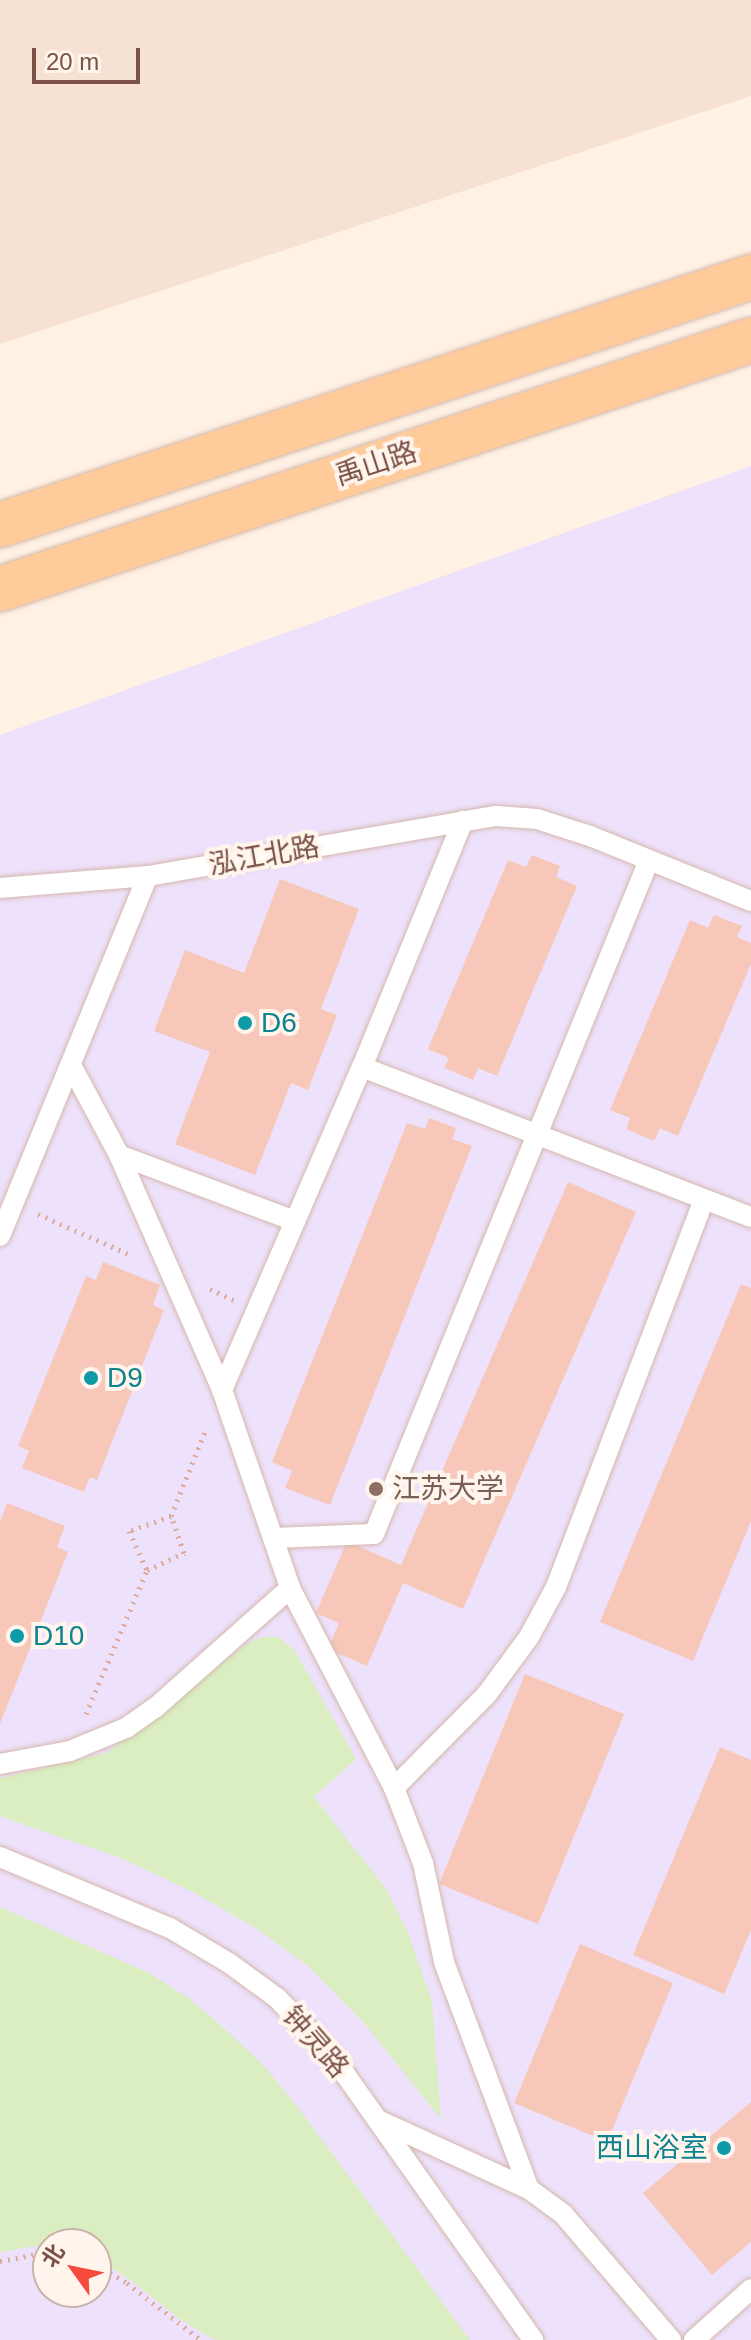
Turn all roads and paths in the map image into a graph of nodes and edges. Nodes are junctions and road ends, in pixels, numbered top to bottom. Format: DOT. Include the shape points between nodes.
graph roads {
  1 [pos="751,277"];
  2 [pos="751,340"];
  3 [pos="0,525"];
  4 [pos="0,589"];
  5 [pos="463,821"];
  6 [pos="649,860"];
  7 [pos="148,876"];
  8 [pos="0,888"];
  9 [pos="751,901"];
  10 [pos="71,1065"];
  11 [pos="362,1067"];
  12 [pos="535,1134"];
  13 [pos="119,1155"];
  14 [pos="704,1199"];
  15 [pos="751,1217"];
  16 [pos="295,1221"];
  17 [pos="0,1236"];
  18 [pos="222,1390"];
  19 [pos="171,1516"];
  20 [pos="273,1538"];
  21 [pos="147,1570"];
  22 [pos="290,1588"];
  23 [pos="70,1751"];
  24 [pos="0,1764"];
  25 [pos="394,1788"];
  26 [pos="0,1857"];
  27 [pos="378,2120"];
  28 [pos="529,2189"];
  29 [pos="32,2255"];
  30 [pos="0,2261"];
  31 [pos="112,2274"];
  32 [pos="751,2289"];
  33 [pos="201,2340"];
  34 [pos="533,2340"];
  35 [pos="671,2340"];
  36 [pos="694,2340"];
  1 -- 3 [label="main road"];
  2 -- 4 [label="main road, 禹山路"];
  5 -- 6 [label="lane, 泓江北路" via="496,816 537,819"];
  5 -- 7 [label="lane, 泓江北路"];
  5 -- 11 [label="lane"];
  6 -- 9 [label="lane, 泓江北路"];
  6 -- 12 [label="lane"];
  7 -- 8 [label="lane, 泓江北路"];
  7 -- 10 [label="lane"];
  10 -- 13 [label="lane"];
  10 -- 17 [label="lane"];
  11 -- 12 [label="lane"];
  11 -- 16 [label="lane"];
  12 -- 14 [label="lane"];
  12 -- 20 [label="lane" via="374,1534"];
  13 -- 16 [label="lane"];
  13 -- 18 [label="lane"];
  14 -- 15 [label="lane"];
  14 -- 25 [label="lane" via="556,1587 529,1637 487,1694"];
  16 -- 18 [label="lane"];
  18 -- 19 [label="path"];
  18 -- 20 [label="lane"];
  19 -- 21 [label="path" via="184,1553"];
  19 -- 21 [label="path" via="129,1531"];
  20 -- 22 [label="lane"];
  21 -- 23 [label="path"];
  22 -- 23 [label="lane" via="155,1708 126,1728"];
  22 -- 25 [label="lane"];
  23 -- 24 [label="lane"];
  25 -- 28 [label="lane" via="423,1863 444,1962"];
  26 -- 27 [label="lane, 钟灵路" via="170,1928 229,1963 277,1998 330,2053"];
  27 -- 28 [label="lane"];
  27 -- 34 [label="lane, 钟灵路"];
  28 -- 35 [label="lane" via="563,2214"];
  29 -- 30 [label="path"];
  31 -- 33 [label="path"];
  32 -- 36 [label="lane"];
}
